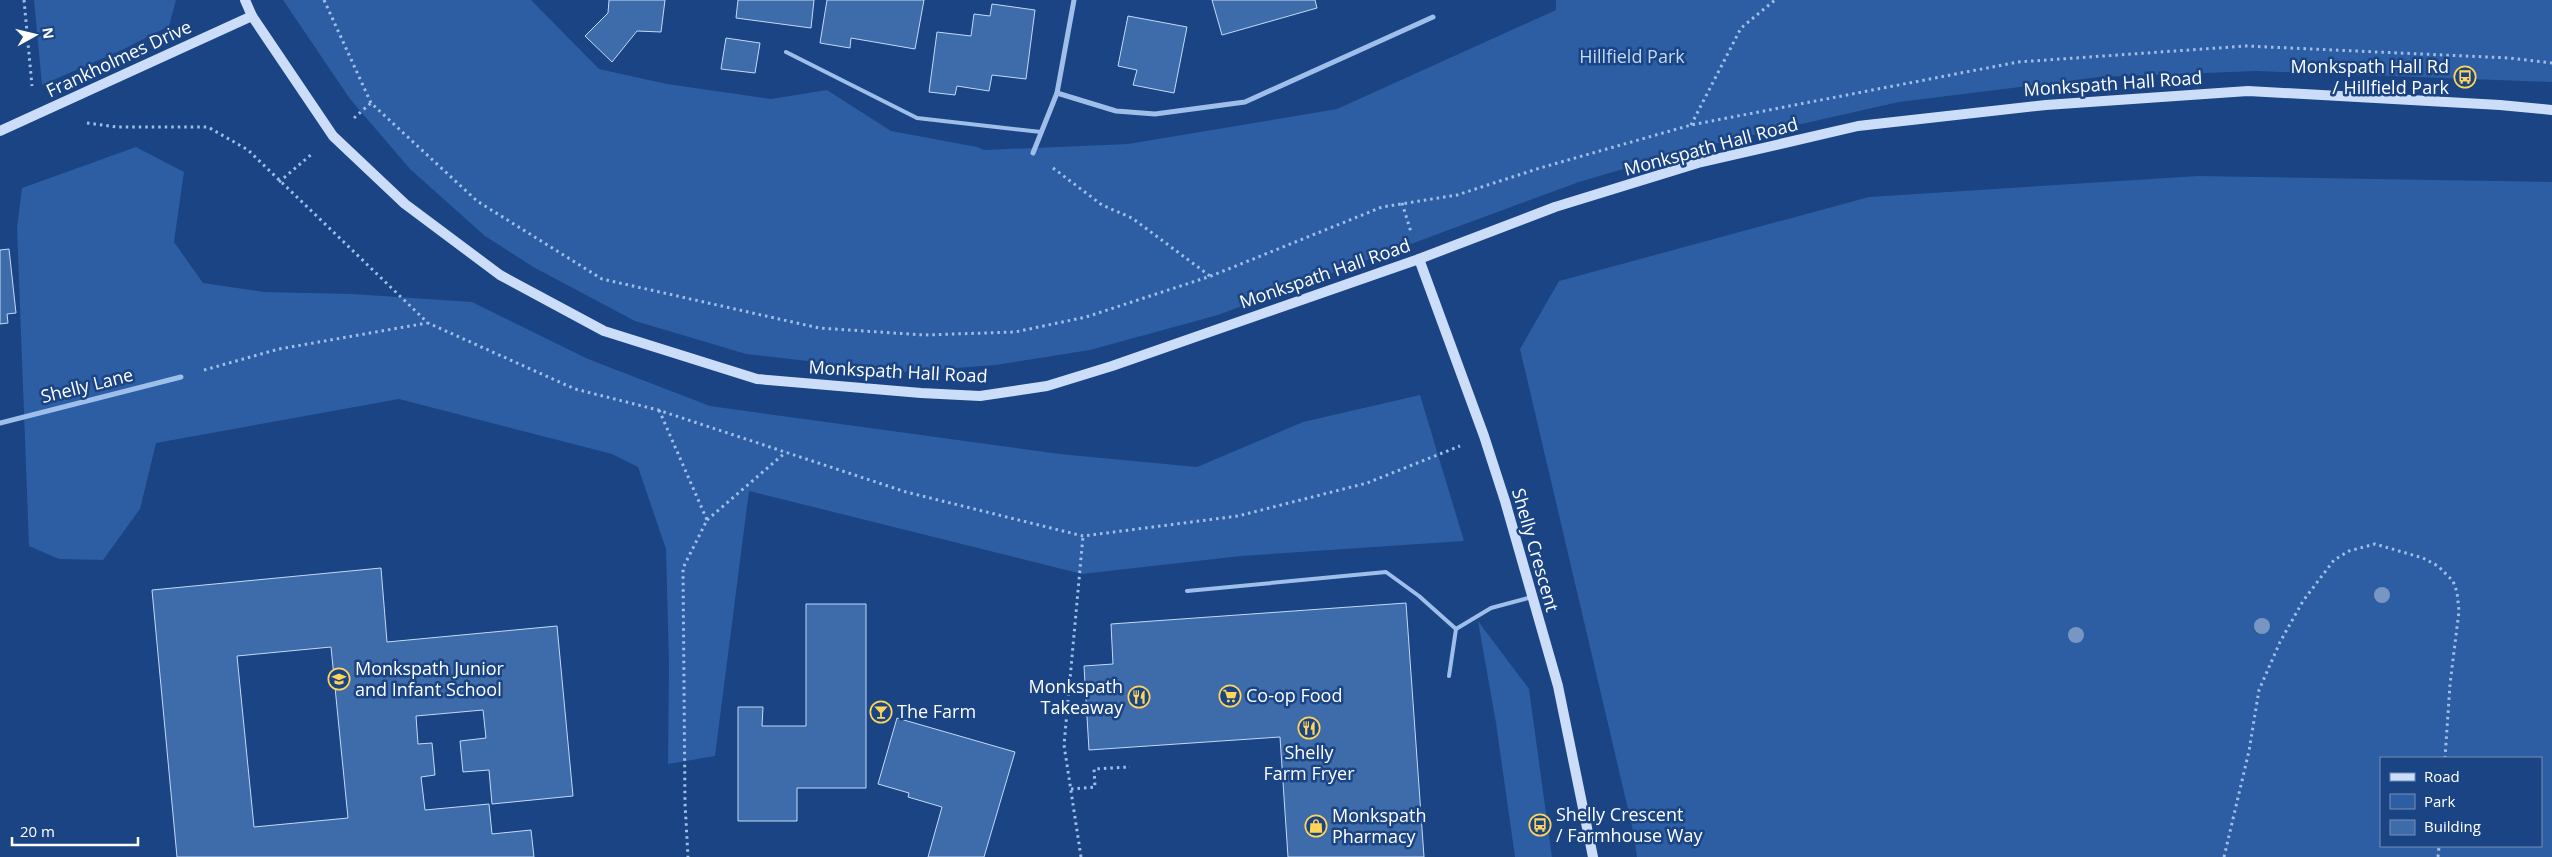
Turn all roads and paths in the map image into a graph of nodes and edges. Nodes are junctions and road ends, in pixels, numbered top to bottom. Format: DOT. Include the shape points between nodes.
graph roads {
  1 [pos="24,0"];
  2 [pos="245,0"];
  3 [pos="324,0"];
  4 [pos="1074,0"];
  5 [pos="1766,0"];
  6 [pos="1775,0"];
  7 [pos="1767,6"];
  8 [pos="252,16"];
  9 [pos="1433,17"];
  10 [pos="786,52"];
  11 [pos="2552,63"];
  12 [pos="1057,93"];
  13 [pos="2552,110"];
  14 [pos="36,115"];
  15 [pos="81,122"];
  16 [pos="1691,126"];
  17 [pos="0,132"];
  18 [pos="1042,132"];
  19 [pos="1033,153"];
  20 [pos="1419,259"];
  21 [pos="1211,276"];
  22 [pos="428,322"];
  23 [pos="181,377"];
  24 [pos="658,410"];
  25 [pos="0,423"];
  26 [pos="1484,436"];
  27 [pos="786,452"];
  28 [pos="706,520"];
  29 [pos="1083,536"];
  30 [pos="1187,591"];
  31 [pos="1532,597"];
  32 [pos="1456,629"];
  33 [pos="1449,676"];
  34 [pos="2445,757"];
  35 [pos="1130,767"];
  36 [pos="1071,789"];
  37 [pos="688,857"];
  38 [pos="1081,857"];
  39 [pos="1593,857"];
  40 [pos="2224,857"];
  1 -- 14 [label="path"];
  2 -- 8 [label="street, Monkspath Hall Road"];
  3 -- 21 [label="path" via="371,103 477,201 602,279 820,328 924,335 1015,332 1086,317"];
  4 -- 12 [label="street"];
  5 -- 7 [label="path"];
  6 -- 7 [label="path"];
  7 -- 16 [label="path" via="1741,28"];
  8 -- 14 [label="street, Frankholmes Drive"];
  8 -- 20 [label="street, Monkspath Hall Road" via="334,136 405,204 500,275 604,331 757,379 980,396 1047,386"];
  9 -- 12 [label="street" via="1245,102 1155,114 1116,112"];
  10 -- 18 [label="lane" via="917,118"];
  11 -- 16 [label="path" via="2509,58 2246,46 2018,62"];
  12 -- 18 [label="street"];
  13 -- 20 [label="street, Monkspath Hall Road" via="2248,91 2046,105 1858,126 1698,163 1555,207"];
  14 -- 17 [label="street, Frankholmes Drive"];
  15 -- 22 [label="path" via="117,127 208,127 248,150"];
  16 -- 21 [label="path" via="1457,195 1382,207"];
  18 -- 19 [label="street"];
  19 -- 21 [label="path" via="1102,205 1132,218"];
  20 -- 26 [label="street, Shelly Crescent"];
  22 -- 23 [label="path" via="279,349"];
  22 -- 24 [label="path" via="575,389"];
  23 -- 25 [label="street, Shelly Lane"];
  24 -- 27 [label="path"];
  24 -- 28 [label="path"];
  26 -- 29 [label="path" via="1367,483 1238,516"];
  26 -- 31 [label="street, Shelly Crescent"];
  27 -- 28 [label="path"];
  27 -- 29 [label="path" via="906,492"];
  28 -- 37 [label="path" via="683,568"];
  29 -- 36 [label="path" via="1064,745"];
  30 -- 32 [label="lane" via="1386,572"];
  31 -- 32 [label="lane" via="1491,608"];
  31 -- 39 [label="street, Shelly Crescent" via="1558,686"];
  32 -- 33 [label="lane"];
  34 -- 40 [label="path" via="2459,611 2453,582 2438,566 2423,558 2375,544 2349,551 2334,560 2303,601 2259,690 2249,751"];
  35 -- 36 [label="path" via="1094,769 1095,787"];
  36 -- 38 [label="path"];
}
